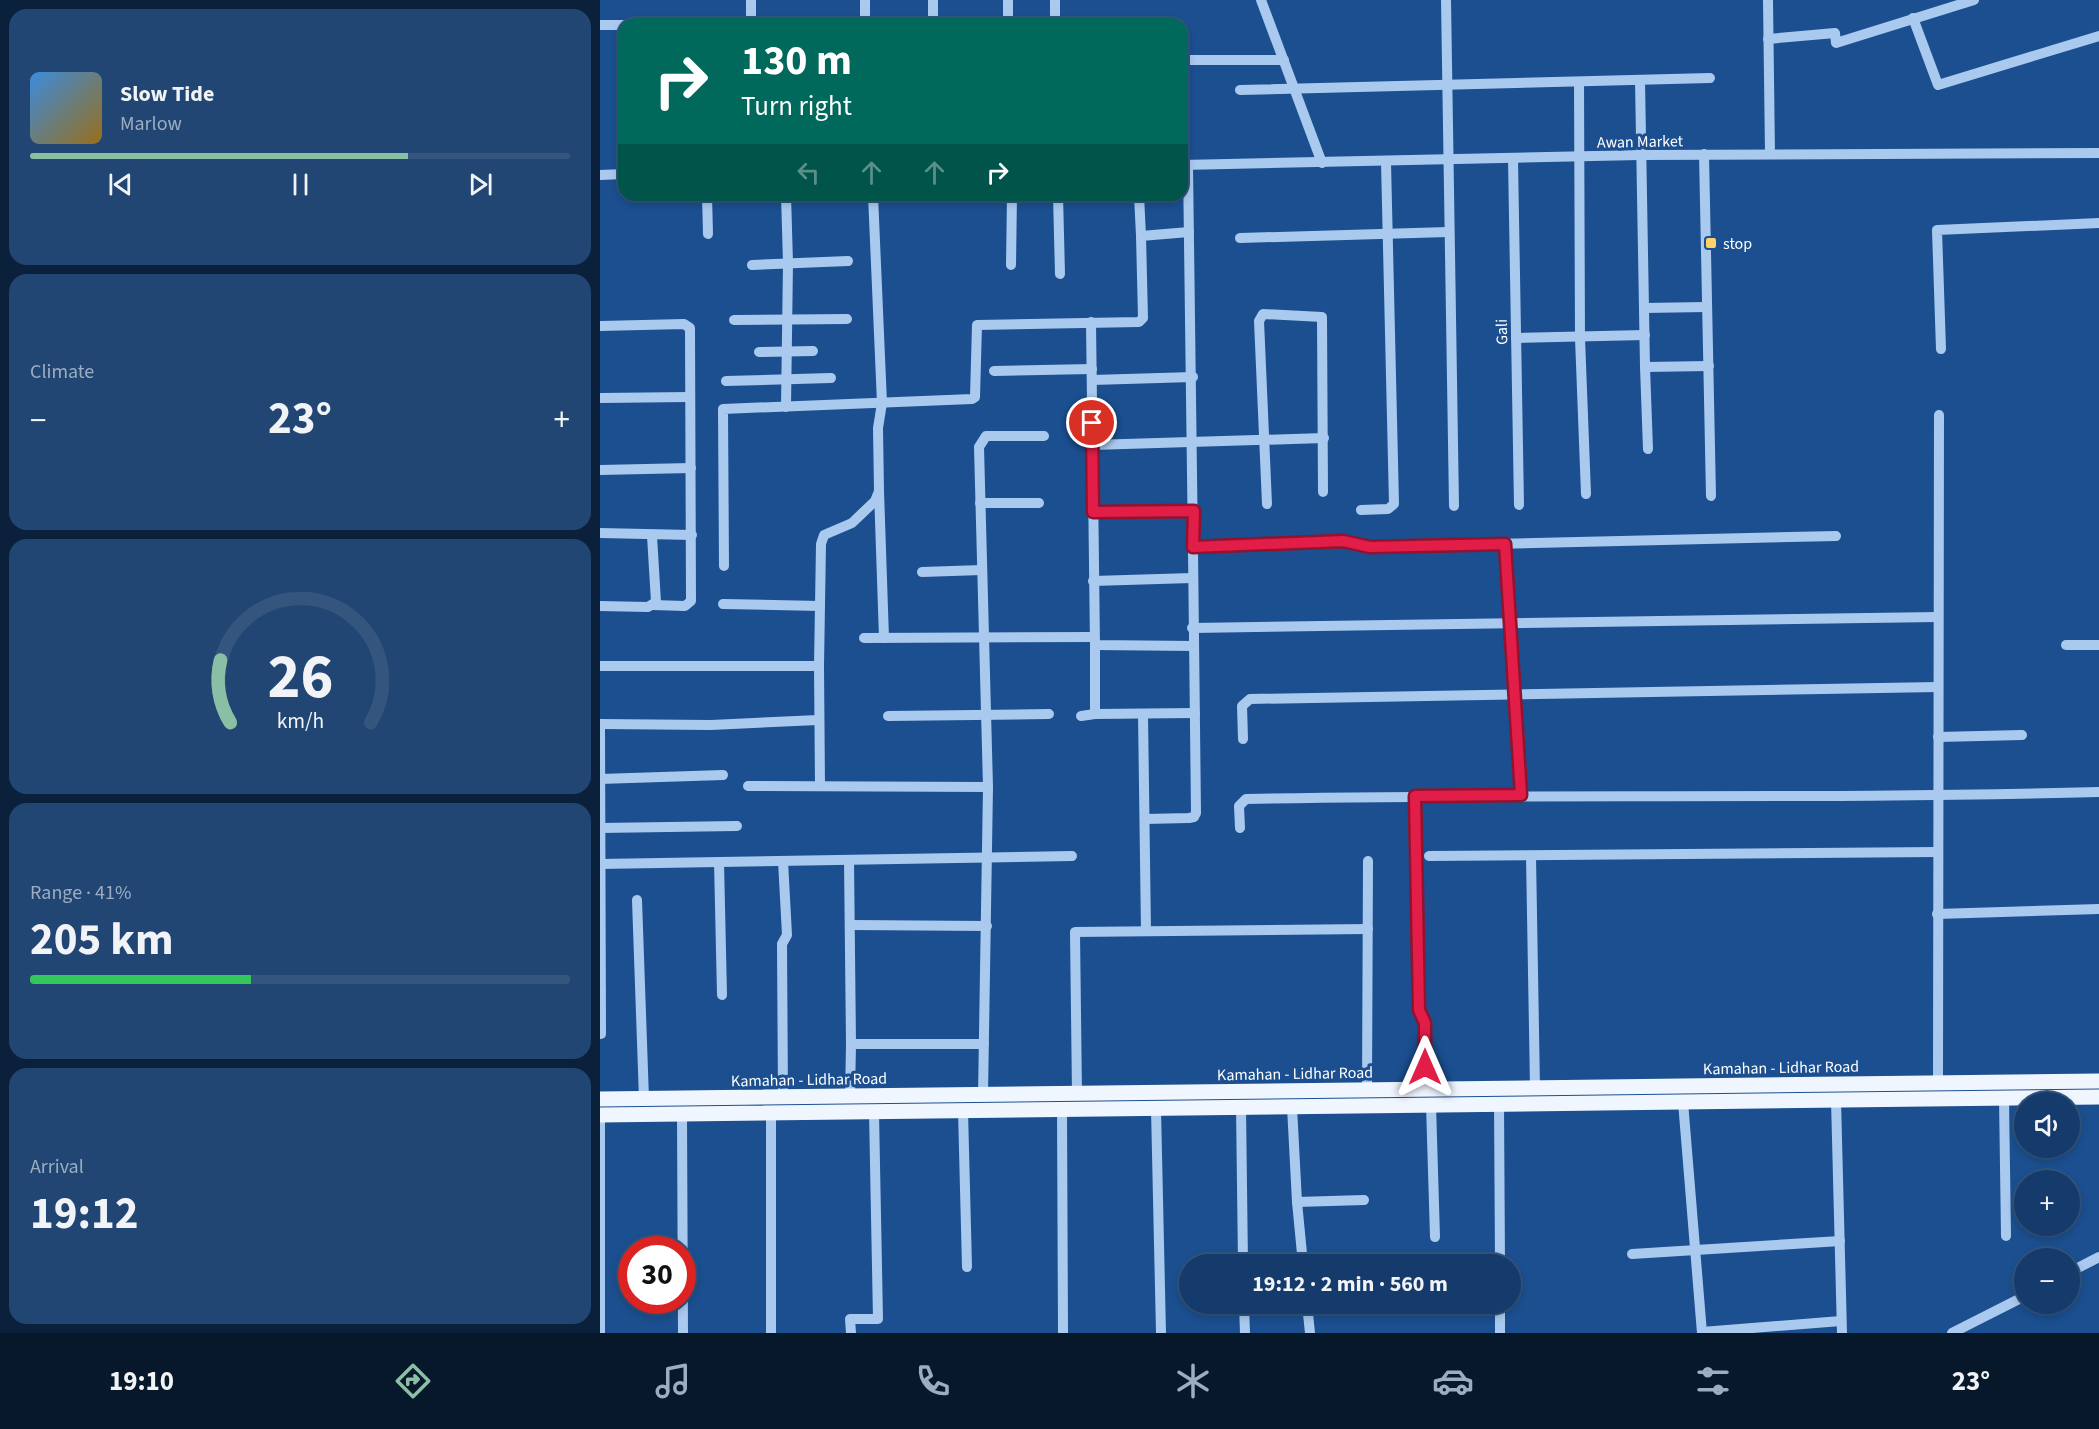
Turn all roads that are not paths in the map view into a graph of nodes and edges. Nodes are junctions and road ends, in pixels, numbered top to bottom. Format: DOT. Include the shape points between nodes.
graph roads {
  1 [pos="751,0"];
  2 [pos="865,0"];
  3 [pos="933,0"];
  4 [pos="1008,0"];
  5 [pos="1055,0"];
  6 [pos="1261,0"];
  7 [pos="1446,0"];
  8 [pos="1768,0"];
  9 [pos="1974,0"];
  10 [pos="751,18"];
  11 [pos="865,18"];
  12 [pos="933,18"];
  13 [pos="1008,18"];
  14 [pos="1055,18"];
  15 [pos="1913,18"];
  16 [pos="600,25"];
  17 [pos="618,25"];
  18 [pos="2099,36"];
  19 [pos="1768,39"];
  20 [pos="1188,60"];
  21 [pos="1284,60"];
  22 [pos="1710,78"];
  23 [pos="1640,80"];
  24 [pos="1579,82"];
  25 [pos="1447,86"];
  26 [pos="1294,89"];
  27 [pos="1240,90"];
  28 [pos="2099,153"];
  29 [pos="1704,154"];
  30 [pos="1770,154"];
  31 [pos="1640,155"];
  32 [pos="1580,157"];
  33 [pos="1513,159"];
  34 [pos="1448,161"];
  35 [pos="1386,162"];
  36 [pos="1322,163"];
  37 [pos="1188,165"];
  38 [pos="618,174"];
  39 [pos="600,175"];
  40 [pos="707,201"];
  41 [pos="786,201"];
  42 [pos="873,201"];
  43 [pos="1012,201"];
  44 [pos="1058,201"];
  45 [pos="1139,201"];
  46 [pos="1187,201"];
  47 [pos="2099,223"];
  48 [pos="1189,232"];
  49 [pos="1388,232"];
  50 [pos="1448,232"];
  51 [pos="708,234"];
  52 [pos="1141,236"];
  53 [pos="1240,238"];
  54 [pos="848,261"];
  55 [pos="788,263"];
  56 [pos="752,265"];
  57 [pos="1011,265"];
  58 [pos="1059,274"];
  59 [pos="1706,307"];
  60 [pos="1644,308"];
  61 [pos="847,319"];
  62 [pos="734,320"];
  63 [pos="787,321"];
  64 [pos="1091,322"];
  65 [pos="600,326"];
  66 [pos="1645,334"];
  67 [pos="1516,338"];
  68 [pos="1580,338"];
  69 [pos="1941,349"];
  70 [pos="787,350"];
  71 [pos="813,351"];
  72 [pos="759,352"];
  73 [pos="1708,366"];
  74 [pos="1645,367"];
  75 [pos="994,371"];
  76 [pos="1092,374"];
  77 [pos="1193,376"];
  78 [pos="831,378"];
  79 [pos="787,380"];
  80 [pos="726,381"];
  81 [pos="689,397"];
  82 [pos="600,398"];
  83 [pos="882,403"];
  84 [pos="786,407"];
  85 [pos="1939,415"];
  86 [pos="1044,436"];
  87 [pos="1324,438"];
  88 [pos="1192,441"];
  89 [pos="1264,441"];
  90 [pos="1092,445"];
  91 [pos="1648,449"];
  92 [pos="690,468"];
  93 [pos="600,470"];
  94 [pos="879,491"];
  95 [pos="1323,492"];
  96 [pos="1586,494"];
  97 [pos="1711,496"];
  98 [pos="1039,502"];
  99 [pos="980,503"];
  100 [pos="1267,504"];
  101 [pos="1519,505"];
  102 [pos="1454,507"];
  103 [pos="1361,510"];
  104 [pos="1194,511"];
  105 [pos="1093,512"];
  106 [pos="600,533"];
  107 [pos="692,535"];
  108 [pos="652,536"];
  109 [pos="1836,536"];
  110 [pos="1505,544"];
  111 [pos="1193,547"];
  112 [pos="724,566"];
  113 [pos="982,570"];
  114 [pos="922,572"];
  115 [pos="1192,578"];
  116 [pos="1093,580"];
  117 [pos="723,604"];
  118 [pos="653,605"];
  119 [pos="600,606"];
  120 [pos="820,606"];
  121 [pos="1938,617"];
  122 [pos="1510,623"];
  123 [pos="1192,628"];
  124 [pos="864,638"];
  125 [pos="884,638"];
  126 [pos="982,638"];
  127 [pos="1094,641"];
  128 [pos="2066,645"];
  129 [pos="2099,645"];
  130 [pos="1194,646"];
  131 [pos="600,666"];
  132 [pos="819,666"];
  133 [pos="1938,687"];
  134 [pos="1516,693"];
  135 [pos="1195,713"];
  136 [pos="986,714"];
  137 [pos="1049,714"];
  138 [pos="1095,714"];
  139 [pos="1143,714"];
  140 [pos="888,716"];
  141 [pos="1081,716"];
  142 [pos="818,720"];
  143 [pos="600,725"];
  144 [pos="2022,735"];
  145 [pos="1938,737"];
  146 [pos="1242,739"];
  147 [pos="723,775"];
  148 [pos="600,779"];
  149 [pos="748,786"];
  150 [pos="820,786"];
  151 [pos="988,787"];
  152 [pos="2099,792"];
  153 [pos="1521,795"];
  154 [pos="1415,796"];
  155 [pos="1938,796"];
  156 [pos="1144,819"];
  157 [pos="738,826"];
  158 [pos="600,828"];
  159 [pos="1240,828"];
  160 [pos="1938,852"];
  161 [pos="1072,856"];
  162 [pos="1429,856"];
  163 [pos="1531,856"];
  164 [pos="988,858"];
  165 [pos="849,860"];
  166 [pos="783,861"];
  167 [pos="1368,861"];
  168 [pos="719,862"];
  169 [pos="600,864"];
  170 [pos="638,900"];
  171 [pos="2099,909"];
  172 [pos="1937,914"];
  173 [pos="851,925"];
  174 [pos="987,926"];
  175 [pos="1368,929"];
  176 [pos="1146,931"];
  177 [pos="722,995"];
  178 [pos="601,1034"];
  179 [pos="851,1044"];
  180 [pos="984,1044"];
  181 [pos="2099,1081"];
  182 [pos="1938,1083"];
  183 [pos="1535,1088"];
  184 [pos="1425,1089"];
  185 [pos="1367,1090"];
  186 [pos="1077,1094"];
  187 [pos="983,1095"];
  188 [pos="850,1096"];
  189 [pos="783,1097"];
  190 [pos="2099,1097"];
  191 [pos="2004,1098"];
  192 [pos="644,1099"];
  193 [pos="600,1100"];
  194 [pos="1836,1100"];
  195 [pos="1683,1102"];
  196 [pos="1499,1103"];
  197 [pos="1431,1105"];
  198 [pos="1241,1107"];
  199 [pos="1293,1107"];
  200 [pos="1156,1108"];
  201 [pos="1062,1110"];
  202 [pos="963,1111"];
  203 [pos="874,1112"];
  204 [pos="771,1113"];
  205 [pos="682,1114"];
  206 [pos="600,1115"];
  207 [pos="1364,1200"];
  208 [pos="1297,1203"];
  209 [pos="2006,1236"];
  210 [pos="1436,1237"];
  211 [pos="1840,1241"];
  212 [pos="1695,1249"];
  213 [pos="1243,1254"];
  214 [pos="1302,1254"];
  215 [pos="1500,1254"];
  216 [pos="1632,1254"];
  217 [pos="2099,1257"];
  218 [pos="967,1267"];
  219 [pos="2080,1267"];
  220 [pos="2014,1302"];
  221 [pos="1244,1314"];
  222 [pos="1308,1314"];
  223 [pos="1500,1314"];
  224 [pos="1842,1327"];
  225 [pos="600,1333"];
  226 [pos="683,1333"];
  227 [pos="771,1333"];
  228 [pos="851,1333"];
  229 [pos="1063,1333"];
  230 [pos="1161,1333"];
  231 [pos="1245,1333"];
  232 [pos="1310,1333"];
  233 [pos="1500,1333"];
  234 [pos="1702,1333"];
  235 [pos="1952,1333"];
  1 -- 10 [label="street"];
  2 -- 11 [label="street"];
  3 -- 12 [label="street"];
  4 -- 13 [label="street"];
  5 -- 14 [label="street"];
  6 -- 21 [label="street"];
  7 -- 25 [label="street"];
  8 -- 19 [label="street"];
  9 -- 15 [label="street"];
  15 -- 18 [label="street" via="1938,85"];
  15 -- 19 [label="street" via="1836,43 1835,33"];
  16 -- 17 [label="street"];
  19 -- 30 [label="street"];
  20 -- 21 [label="street"];
  21 -- 26 [label="street"];
  22 -- 23 [label="street"];
  23 -- 24 [label="street"];
  23 -- 31 [label="street"];
  24 -- 25 [label="street"];
  24 -- 32 [label="street"];
  25 -- 26 [label="street"];
  25 -- 34 [label="street"];
  26 -- 27 [label="street"];
  26 -- 36 [label="street"];
  28 -- 30 [label="street, Awan Market"];
  29 -- 30 [label="street, Awan Market"];
  29 -- 31 [label="street, Awan Market"];
  29 -- 59 [label="street"];
  31 -- 32 [label="street, Awan Market"];
  31 -- 60 [label="street"];
  32 -- 33 [label="street, Awan Market"];
  32 -- 68 [label="street"];
  33 -- 34 [label="street, Awan Market"];
  33 -- 67 [label="street, Gali"];
  34 -- 35 [label="street, Awan Market"];
  34 -- 50 [label="street"];
  35 -- 36 [label="street, Awan Market"];
  35 -- 49 [label="street"];
  36 -- 37 [label="street, Awan Market"];
  38 -- 39 [label="street"];
  40 -- 51 [label="street"];
  41 -- 55 [label="street"];
  42 -- 83 [label="street"];
  43 -- 57 [label="street"];
  44 -- 58 [label="street"];
  45 -- 52 [label="street"];
  46 -- 48 [label="street"];
  47 -- 69 [label="street" via="1937,230"];
  48 -- 52 [label="street"];
  48 -- 77 [label="street"];
  49 -- 50 [label="street"];
  49 -- 53 [label="street"];
  49 -- 103 [label="street" via="1394,504 1388,509"];
  50 -- 102 [label="street"];
  52 -- 64 [label="street" via="1143,318 1139,322"];
  54 -- 55 [label="street"];
  55 -- 56 [label="street"];
  55 -- 63 [label="street"];
  59 -- 60 [label="street"];
  59 -- 73 [label="street"];
  60 -- 66 [label="street"];
  61 -- 63 [label="street"];
  62 -- 63 [label="street"];
  63 -- 70 [label="street"];
  64 -- 76 [label="street"];
  64 -- 83 [label="street" via="977,325 975,397"];
  65 -- 81 [label="street" via="688,326"];
  66 -- 68 [label="street"];
  66 -- 74 [label="street"];
  67 -- 68 [label="street"];
  67 -- 101 [label="street, Gali"];
  68 -- 96 [label="street"];
  70 -- 71 [label="street"];
  70 -- 72 [label="street"];
  70 -- 79 [label="street"];
  73 -- 74 [label="street"];
  73 -- 97 [label="street"];
  74 -- 91 [label="street"];
  75 -- 76 [label="street"];
  76 -- 77 [label="street"];
  76 -- 90 [label="street"];
  77 -- 88 [label="street"];
  78 -- 79 [label="street"];
  79 -- 80 [label="street"];
  79 -- 84 [label="street"];
  81 -- 82 [label="street"];
  81 -- 92 [label="street"];
  83 -- 84 [label="street"];
  83 -- 94 [label="street" via="878,428"];
  84 -- 112 [label="street" via="726,408 722,412"];
  85 -- 121 [label="street"];
  86 -- 99 [label="street" via="986,436 981,440"];
  87 -- 89 [label="street"];
  87 -- 89 [label="street" via="1322,317 1263,315 1258,321"];
  87 -- 95 [label="street"];
  88 -- 89 [label="street"];
  88 -- 90 [label="street"];
  88 -- 104 [label="street"];
  89 -- 100 [label="street"];
  90 -- 105 [label="street"];
  92 -- 93 [label="street"];
  92 -- 107 [label="street"];
  94 -- 120 [label="street" via="875,501 852,523 824,535"];
  94 -- 125 [label="street"];
  98 -- 99 [label="street"];
  99 -- 113 [label="street"];
  104 -- 105 [label="street"];
  104 -- 111 [label="street"];
  105 -- 116 [label="street"];
  106 -- 108 [label="street"];
  107 -- 108 [label="street"];
  107 -- 118 [label="street" via="691,601 685,606"];
  108 -- 118 [label="street" via="656,602"];
  109 -- 110 [label="street"];
  110 -- 111 [label="street" via="1370,547 1343,541"];
  110 -- 122 [label="street"];
  111 -- 115 [label="street"];
  113 -- 114 [label="street"];
  113 -- 126 [label="street"];
  115 -- 116 [label="street"];
  115 -- 123 [label="street"];
  116 -- 127 [label="street"];
  117 -- 120 [label="street"];
  118 -- 119 [label="street"];
  120 -- 132 [label="street"];
  121 -- 122 [label="street"];
  121 -- 133 [label="street"];
  122 -- 123 [label="street"];
  122 -- 134 [label="street"];
  123 -- 130 [label="street"];
  124 -- 125 [label="street"];
  125 -- 126 [label="street"];
  126 -- 127 [label="street"];
  126 -- 136 [label="street"];
  127 -- 130 [label="street"];
  127 -- 138 [label="street"];
  128 -- 129 [label="street"];
  130 -- 135 [label="street"];
  131 -- 132 [label="street"];
  132 -- 142 [label="street"];
  133 -- 134 [label="street"];
  133 -- 145 [label="street"];
  134 -- 146 [label="street" via="1250,699 1242,706"];
  134 -- 153 [label="street"];
  135 -- 139 [label="street"];
  135 -- 156 [label="street" via="1194,817"];
  136 -- 137 [label="street"];
  136 -- 140 [label="street"];
  136 -- 151 [label="street"];
  138 -- 139 [label="street"];
  138 -- 141 [label="street"];
  139 -- 156 [label="street"];
  142 -- 143 [label="street"];
  142 -- 150 [label="street"];
  143 -- 148 [label="street"];
  144 -- 145 [label="street"];
  145 -- 155 [label="street"];
  147 -- 148 [label="street"];
  148 -- 158 [label="street"];
  149 -- 150 [label="street"];
  150 -- 151 [label="street"];
  151 -- 164 [label="street"];
  152 -- 155 [label="street"];
  153 -- 154 [label="street"];
  153 -- 155 [label="street"];
  154 -- 159 [label="street" via="1246,799 1239,806"];
  154 -- 184 [label="street" via="1419,1010 1425,1023"];
  155 -- 160 [label="street"];
  156 -- 176 [label="street"];
  157 -- 158 [label="street"];
  158 -- 169 [label="street"];
  160 -- 163 [label="street"];
  160 -- 172 [label="street"];
  161 -- 164 [label="street"];
  162 -- 163 [label="street"];
  163 -- 183 [label="street"];
  164 -- 165 [label="street"];
  164 -- 174 [label="street"];
  165 -- 166 [label="street"];
  165 -- 173 [label="street"];
  166 -- 168 [label="street"];
  166 -- 189 [label="street" via="787,935 782,944"];
  167 -- 175 [label="street"];
  168 -- 169 [label="street"];
  168 -- 177 [label="street"];
  169 -- 178 [label="street"];
  170 -- 192 [label="street"];
  171 -- 172 [label="street"];
  172 -- 182 [label="street"];
  173 -- 174 [label="street"];
  173 -- 179 [label="street"];
  174 -- 180 [label="street"];
  175 -- 176 [label="street"];
  175 -- 185 [label="street"];
  176 -- 186 [label="street" via="1075,932"];
  179 -- 180 [label="street"];
  179 -- 188 [label="street"];
  180 -- 187 [label="street"];
  181 -- 182 [label="main road, Kamahan - Lidhar Road"];
  182 -- 183 [label="main road, Kamahan - Lidhar Road"];
  183 -- 184 [label="main road, Kamahan - Lidhar Road"];
  184 -- 185 [label="main road, Kamahan - Lidhar Road"];
  185 -- 186 [label="main road, Kamahan - Lidhar Road"];
  186 -- 187 [label="main road, Kamahan - Lidhar Road"];
  187 -- 188 [label="main road, Kamahan - Lidhar Road"];
  188 -- 189 [label="main road, Kamahan - Lidhar Road"];
  189 -- 192 [label="main road, Kamahan - Lidhar Road"];
  190 -- 191 [label="main road, Kamahan - Lidhar Road"];
  191 -- 194 [label="main road, Kamahan - Lidhar Road"];
  191 -- 209 [label="street"];
  192 -- 193 [label="main road, Kamahan - Lidhar Road"];
  194 -- 195 [label="main road, Kamahan - Lidhar Road"];
  194 -- 211 [label="street"];
  195 -- 196 [label="main road, Kamahan - Lidhar Road"];
  195 -- 212 [label="street"];
  196 -- 197 [label="main road, Kamahan - Lidhar Road"];
  196 -- 215 [label="street"];
  197 -- 199 [label="main road, Kamahan - Lidhar Road"];
  197 -- 210 [label="street"];
  198 -- 199 [label="main road, Kamahan - Lidhar Road"];
  198 -- 200 [label="main road, Kamahan - Lidhar Road"];
  198 -- 213 [label="street"];
  199 -- 208 [label="street"];
  200 -- 201 [label="main road, Kamahan - Lidhar Road"];
  200 -- 230 [label="street"];
  201 -- 202 [label="main road, Kamahan - Lidhar Road"];
  201 -- 229 [label="street"];
  202 -- 203 [label="main road, Kamahan - Lidhar Road"];
  202 -- 218 [label="street"];
  203 -- 204 [label="main road, Kamahan - Lidhar Road"];
  203 -- 228 [label="street" via="878,1319 850,1319"];
  204 -- 205 [label="main road, Kamahan - Lidhar Road"];
  204 -- 227 [label="street"];
  205 -- 206 [label="main road, Kamahan - Lidhar Road"];
  205 -- 226 [label="street"];
  206 -- 225 [label="street"];
  207 -- 208 [label="street"];
  208 -- 214 [label="street"];
  211 -- 212 [label="street"];
  211 -- 224 [label="street"];
  212 -- 216 [label="street"];
  212 -- 234 [label="street"];
  217 -- 219 [label="street"];
  220 -- 235 [label="street"];
  221 -- 231 [label="street"];
  222 -- 232 [label="street"];
  223 -- 233 [label="street"];
  224 -- 234 [label="street"];
}
